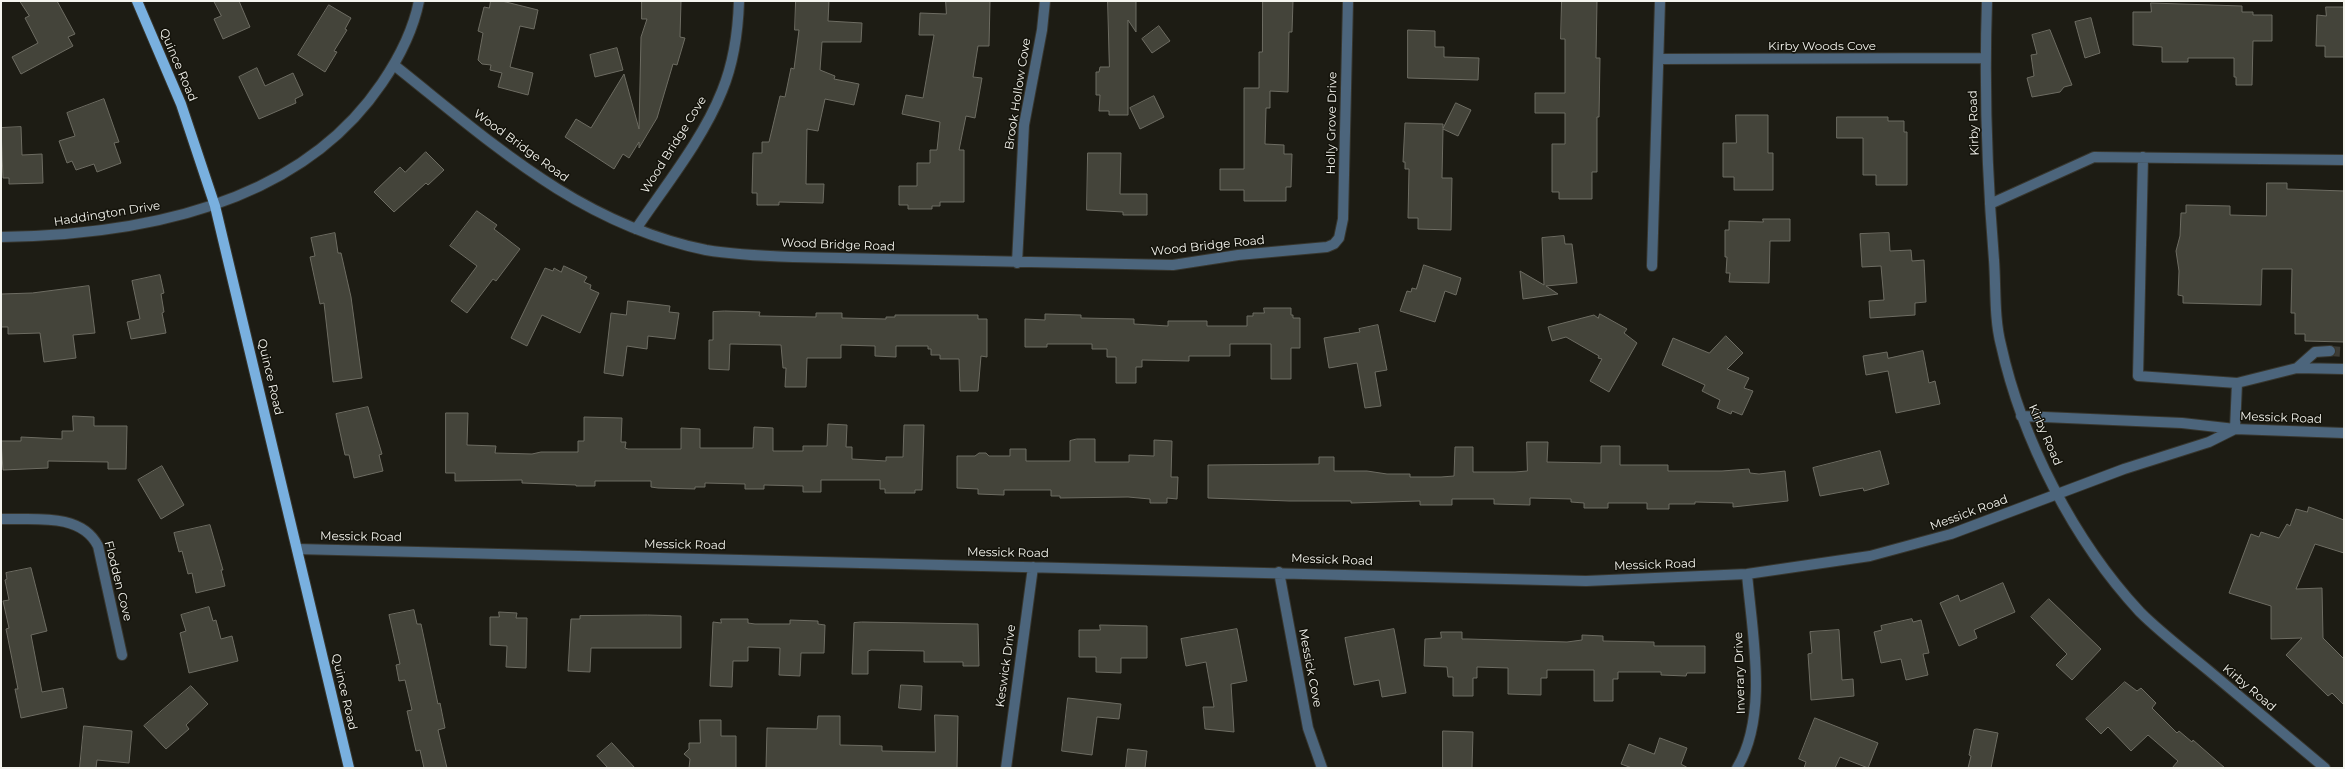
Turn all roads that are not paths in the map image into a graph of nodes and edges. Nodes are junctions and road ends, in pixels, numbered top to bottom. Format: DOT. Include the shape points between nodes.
graph roads {
  1 [pos="137,1"];
  2 [pos="419,1"];
  3 [pos="739,1"];
  4 [pos="1045,1"];
  5 [pos="1348,1"];
  6 [pos="1660,1"];
  7 [pos="1987,1"];
  8 [pos="1985,58"];
  9 [pos="1659,59"];
  10 [pos="394,65"];
  11 [pos="2143,157"];
  12 [pos="2344,160"];
  13 [pos="1990,204"];
  14 [pos="215,206"];
  15 [pos="636,229"];
  16 [pos="1,237"];
  17 [pos="1334,244"];
  18 [pos="1018,263"];
  19 [pos="1652,266"];
  20 [pos="2330,351"];
  21 [pos="2297,368"];
  22 [pos="2344,370"];
  23 [pos="2237,383"];
  24 [pos="2021,416"];
  25 [pos="2235,429"];
  26 [pos="2344,433"];
  27 [pos="2058,493"];
  28 [pos="1,519"];
  29 [pos="297,549"];
  30 [pos="1033,567"];
  31 [pos="1279,572"];
  32 [pos="1747,574"];
  33 [pos="122,655"];
  34 [pos="349,768"];
  35 [pos="1006,768"];
  36 [pos="1322,768"];
  37 [pos="1737,768"];
  38 [pos="2325,768"];
  1 -- 14 [label="main road, Quince Road" via="181,104"];
  2 -- 10 [label="street, Haddington Drive" via="410,34"];
  3 -- 15 [label="street, Wood Bridge Cove" via="734,53 722,92 696,140"];
  4 -- 18 [label="street, Brook Hollow Cove" via="1024,125"];
  5 -- 17 [label="street, Holly Grove Drive" via="1343,219 1339,238"];
  6 -- 9 [label="street"];
  7 -- 8 [label="street, Kirby Road"];
  8 -- 9 [label="street, Kirby Woods Cove"];
  8 -- 13 [label="street, Kirby Road"];
  9 -- 19 [label="street"];
  10 -- 14 [label="street, Haddington Drive" via="354,120 323,147 265,184"];
  10 -- 15 [label="street, Wood Bridge Road" via="543,181 570,198"];
  11 -- 12 [label="street"];
  11 -- 13 [label="street" via="2094,157"];
  11 -- 23 [label="street" via="2138,376"];
  13 -- 24 [label="street, Kirby Road" via="2000,343"];
  14 -- 16 [label="street, Haddington Drive" via="152,222 102,230 61,235"];
  14 -- 29 [label="main road, Quince Road"];
  15 -- 18 [label="street, Wood Bridge Road" via="680,243 734,254"];
  17 -- 18 [label="street, Wood Bridge Road" via="1318,249 1267,252 1173,265"];
  20 -- 21 [label="street" via="2315,352"];
  21 -- 22 [label="street"];
  21 -- 23 [label="street"];
  23 -- 25 [label="street"];
  24 -- 25 [label="street" via="2113,419"];
  24 -- 27 [label="street, Kirby Road"];
  25 -- 26 [label="street, Messick Road"];
  25 -- 27 [label="street, Messick Road" via="2209,442 2124,468"];
  27 -- 32 [label="street, Messick Road" via="1959,532 1912,546 1827,564"];
  27 -- 38 [label="street, Kirby Road" via="2096,557 2142,613"];
  28 -- 33 [label="street, Flodden Cove" via="60,521 81,527 90,533 98,546"];
  29 -- 30 [label="street, Messick Road"];
  29 -- 34 [label="main road, Quince Road"];
  30 -- 31 [label="street, Messick Road"];
  30 -- 35 [label="street, Keswick Drive"];
  31 -- 32 [label="street, Messick Road" via="1586,581"];
  31 -- 36 [label="street, Messick Cove" via="1308,728"];
  32 -- 37 [label="street, Inverary Drive" via="1756,702 1748,743"];
}
